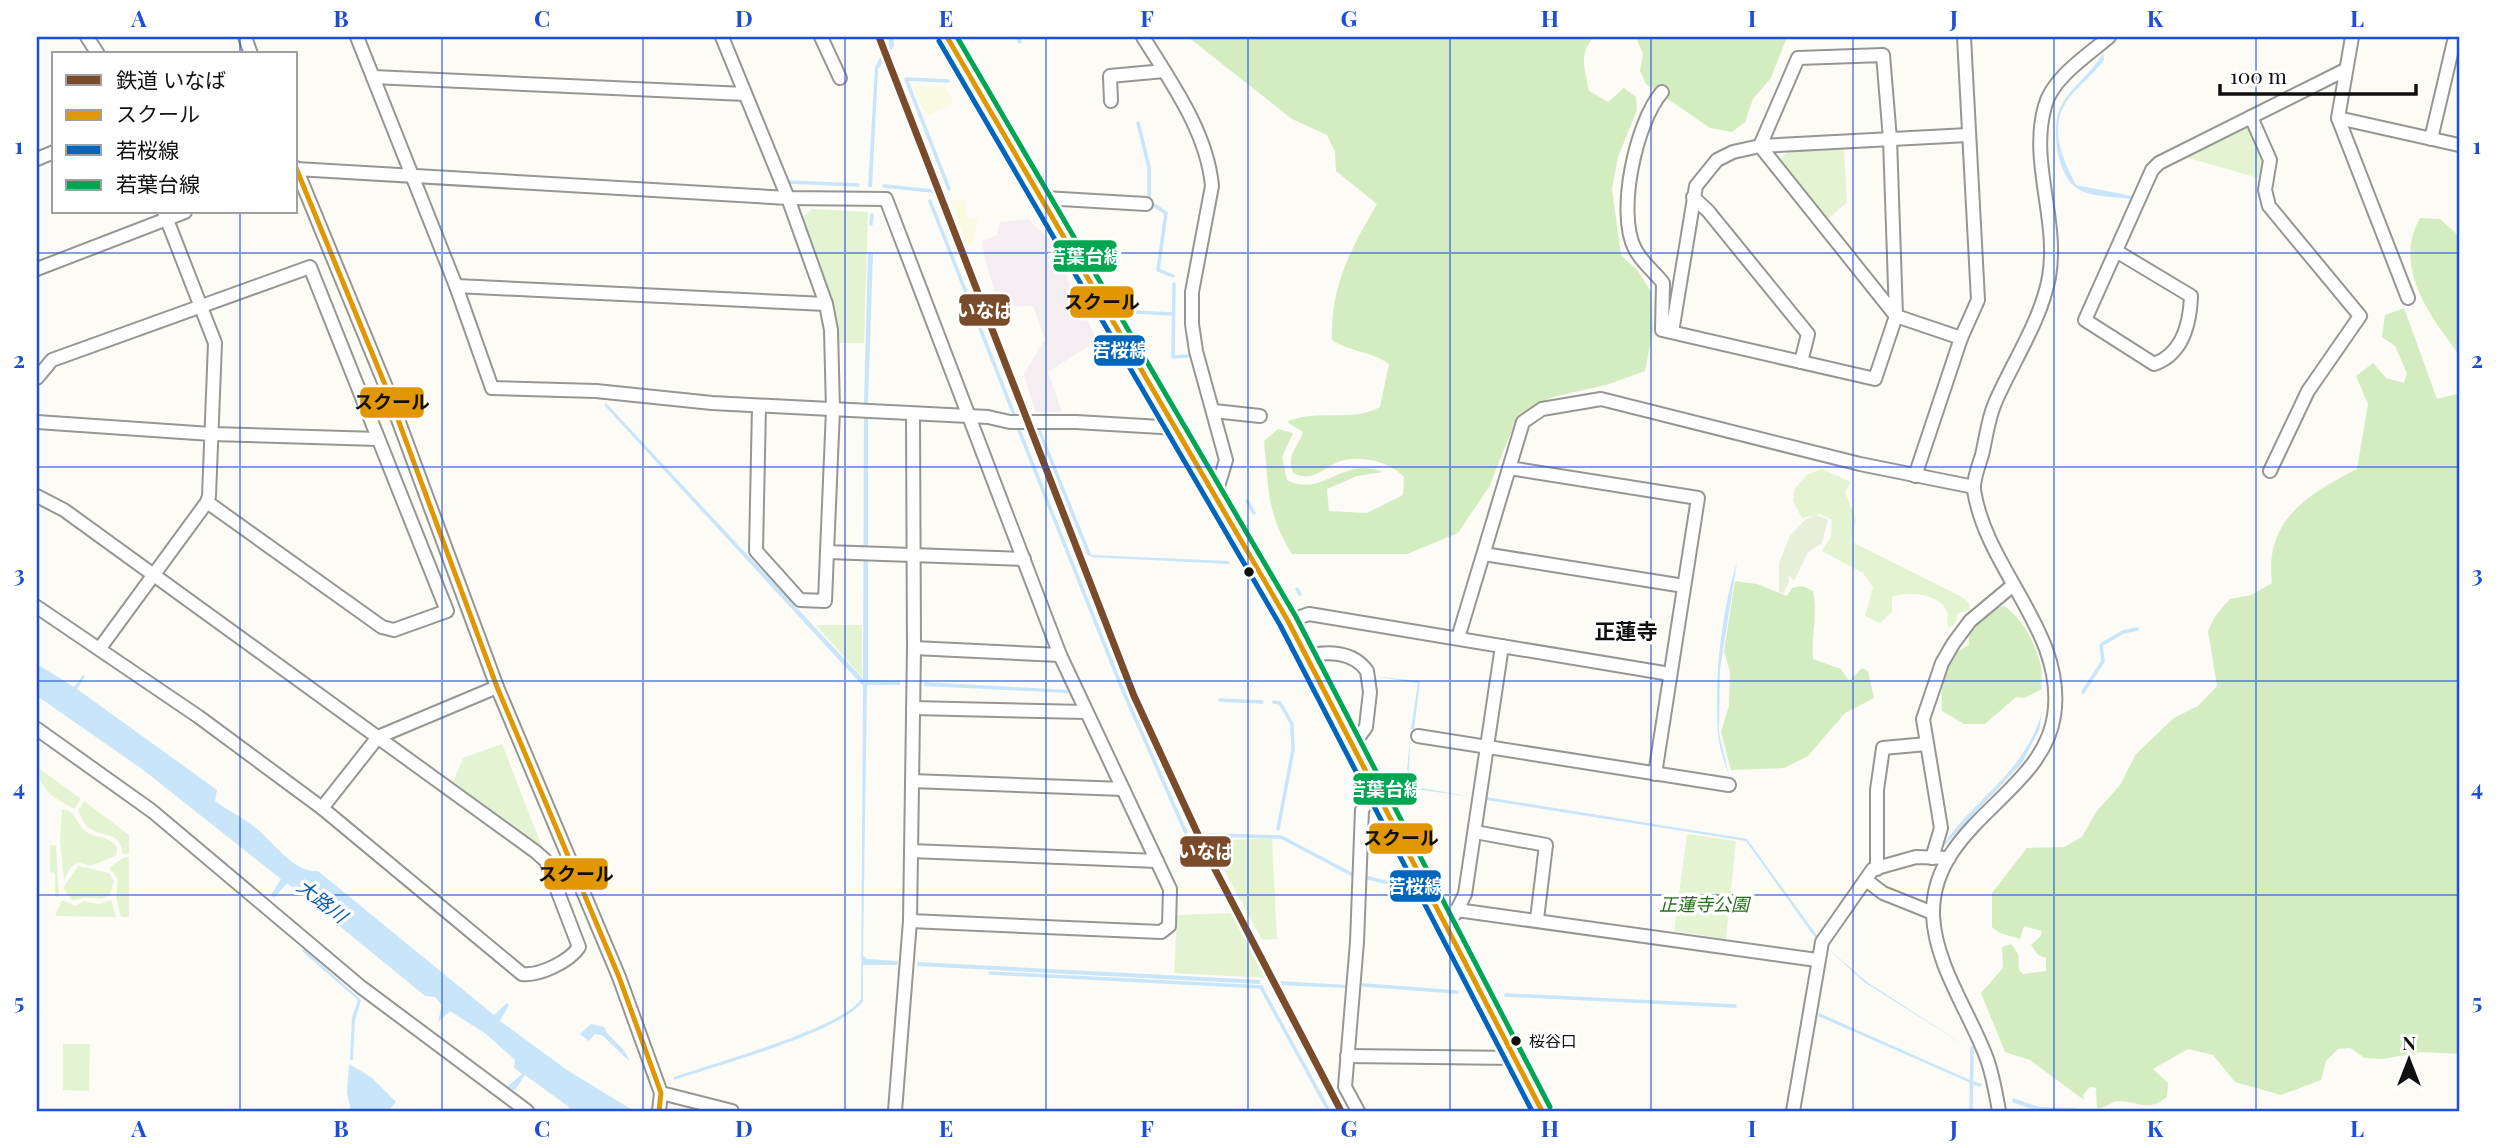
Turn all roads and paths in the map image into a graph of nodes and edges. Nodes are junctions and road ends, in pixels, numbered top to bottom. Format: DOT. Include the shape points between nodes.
graph roads {
  1 [pos="87,37"];
  2 [pos="357,37"];
  3 [pos="722,37"];
  4 [pos="821,37"];
  5 [pos="947,37"];
  6 [pos="1143,37"];
  7 [pos="1964,37"];
  8 [pos="2109,37"];
  9 [pos="2353,37"];
  10 [pos="2455,37"];
  11 [pos="97,52"];
  12 [pos="2345,70"];
  13 [pos="1164,71"];
  14 [pos="373,77"];
  15 [pos="840,78"];
  16 [pos="1662,92"];
  17 [pos="745,94"];
  18 [pos="1111,101"];
  19 [pos="2251,117"];
  20 [pos="2338,118"];
  21 [pos="1968,135"];
  22 [pos="1889,139"];
  23 [pos="2431,139"];
  24 [pos="2459,145"];
  25 [pos="1760,146"];
  26 [pos="298,168"];
  27 [pos="298,173"];
  28 [pos="412,177"];
  29 [pos="1693,197"];
  30 [pos="788,198"];
  31 [pos="1044,198"];
  32 [pos="1146,204"];
  33 [pos="165,215"];
  34 [pos="2116,251"];
  35 [pos="37,269"];
  36 [pos="456,286"];
  37 [pos="2408,298"];
  38 [pos="826,304"];
  39 [pos="201,308"];
  40 [pos="1896,316"];
  41 [pos="1672,332"];
  42 [pos="1961,338"];
  43 [pos="1801,362"];
  44 [pos="37,378"];
  45 [pos="759,406"];
  46 [pos="833,410"];
  47 [pos="1214,411"];
  48 [pos="913,415"];
  49 [pos="1260,416"];
  50 [pos="971,418"];
  51 [pos="37,422"];
  52 [pos="1178,428"];
  53 [pos="211,434"];
  54 [pos="379,439"];
  55 [pos="1509,468"];
  56 [pos="2270,471"];
  57 [pos="1915,475"];
  58 [pos="1974,487"];
  59 [pos="1216,493"];
  60 [pos="37,496"];
  61 [pos="207,502"];
  62 [pos="827,552"];
  63 [pos="915,554"];
  64 [pos="1484,554"];
  65 [pos="1024,559"];
  66 [pos="153,577"];
  67 [pos="1684,586"];
  68 [pos="2012,586"];
  69 [pos="37,607"];
  70 [pos="1288,621"];
  71 [pos="1458,638"];
  72 [pos="1502,646"];
  73 [pos="100,648"];
  74 [pos="914,648"];
  75 [pos="1060,655"];
  76 [pos="1306,656"];
  77 [pos="1670,674"];
  78 [pos="497,687"];
  79 [pos="913,708"];
  80 [pos="1086,712"];
  81 [pos="37,729"];
  82 [pos="1418,736"];
  83 [pos="377,737"];
  84 [pos="1927,744"];
  85 [pos="1353,745"];
  86 [pos="1488,747"];
  87 [pos="1655,774"];
  88 [pos="912,780"];
  89 [pos="1729,785"];
  90 [pos="1123,789"];
  91 [pos="1376,789"];
  92 [pos="322,808"];
  93 [pos="1475,832"];
  94 [pos="911,851"];
  95 [pos="1932,858"];
  96 [pos="1949,858"];
  97 [pos="1157,861"];
  98 [pos="1877,869"];
  99 [pos="1866,880"];
  100 [pos="1457,909"];
  101 [pos="1933,913"];
  102 [pos="1537,919"];
  103 [pos="910,920"];
  104 [pos="1447,928"];
  105 [pos="1817,960"];
  106 [pos="1347,1056"];
  107 [pos="1516,1058"];
  108 [pos="661,1093"];
  109 [pos="527,1111"];
  110 [pos="659,1111"];
  111 [pos="732,1111"];
  112 [pos="895,1111"];
  113 [pos="1358,1111"];
  114 [pos="1542,1111"];
  115 [pos="1793,1111"];
  116 [pos="1999,1111"];
  1 -- 11 [label="street"];
  2 -- 14 [label="street"];
  3 -- 17 [label="street"];
  4 -- 15 [label="street"];
  5 -- 31 [label="main road"];
  6 -- 13 [label="street"];
  7 -- 21 [label="street"];
  8 -- 58 [label="street" via="2061,80 2045,102 2040,132 2052,233 2049,278 1993,407"];
  9 -- 12 [label="street"];
  10 -- 23 [label="street"];
  12 -- 19 [label="street"];
  12 -- 20 [label="street"];
  13 -- 18 [label="street" via="1110,76"];
  13 -- 47 [label="street" via="1192,121 1210,170 1212,186 1192,292 1192,324"];
  14 -- 17 [label="street"];
  14 -- 28 [label="street"];
  16 -- 41 [label="street" via="1650,106 1635,158 1629,228 1634,248 1663,283 1662,330"];
  17 -- 30 [label="street"];
  19 -- 34 [label="street" via="2159,163"];
  19 -- 56 [label="street" via="2270,160 2265,190 2269,206 2360,316 2308,391"];
  20 -- 23 [label="street"];
  20 -- 37 [label="street"];
  21 -- 22 [label="street"];
  21 -- 42 [label="street" via="1978,300"];
  22 -- 25 [label="street"];
  22 -- 25 [label="street" via="1883,55 1798,58"];
  22 -- 40 [label="street"];
  23 -- 24 [label="street"];
  25 -- 29 [label="street" via="1717,160"];
  25 -- 40 [label="street"];
  26 -- 28 [label="street"];
  27 -- 78 [label="street" via="386,387"];
  28 -- 30 [label="street"];
  28 -- 36 [label="street"];
  29 -- 41 [label="street"];
  29 -- 43 [label="street" via="1808,334"];
  30 -- 38 [label="street"];
  30 -- 50 [label="street" via="886,199"];
  31 -- 32 [label="street"];
  31 -- 52 [label="main road"];
  33 -- 35 [label="street"];
  33 -- 39 [label="street"];
  34 -- 34 [label="street" via="2085,320 2154,364 2166,360 2185,335 2191,296"];
  36 -- 38 [label="street"];
  36 -- 45 [label="street" via="492,388 596,391"];
  38 -- 46 [label="street"];
  39 -- 44 [label="street" via="52,360"];
  39 -- 53 [label="street" via="215,343"];
  39 -- 54 [label="street" via="310,267"];
  40 -- 42 [label="street"];
  40 -- 43 [label="street" via="1875,379"];
  41 -- 43 [label="street"];
  42 -- 57 [label="street"];
  45 -- 46 [label="street"];
  45 -- 62 [label="street" via="756,551 800,600 825,601"];
  46 -- 48 [label="street"];
  46 -- 62 [label="street"];
  47 -- 49 [label="street"];
  47 -- 59 [label="street" via="1226,460"];
  48 -- 50 [label="street"];
  48 -- 63 [label="street"];
  50 -- 52 [label="street"];
  50 -- 65 [label="street"];
  51 -- 53 [label="street"];
  52 -- 59 [label="main road"];
  53 -- 54 [label="street"];
  53 -- 61 [label="street"];
  54 -- 61 [label="street" via="447,611 394,631"];
  55 -- 57 [label="street" via="1523,422 1542,410 1601,400"];
  55 -- 64 [label="street"];
  55 -- 67 [label="street" via="1698,498"];
  57 -- 58 [label="street"];
  58 -- 68 [label="street" via="1992,546"];
  59 -- 70 [label="main road"];
  60 -- 66 [label="street" via="64,510"];
  61 -- 66 [label="street"];
  62 -- 63 [label="street"];
  63 -- 65 [label="street"];
  63 -- 74 [label="street"];
  64 -- 67 [label="street"];
  64 -- 71 [label="street"];
  65 -- 75 [label="street"];
  66 -- 73 [label="street"];
  66 -- 83 [label="street"];
  67 -- 77 [label="street"];
  68 -- 84 [label="street" via="1970,621 1942,663 1923,719"];
  68 -- 96 [label="street" via="2046,648 2054,678 2054,716 2037,760 1980,817"];
  69 -- 73 [label="street"];
  70 -- 71 [label="street" via="1309,614"];
  70 -- 76 [label="main road"];
  71 -- 72 [label="street"];
  72 -- 77 [label="street"];
  72 -- 86 [label="street"];
  73 -- 92 [label="street"];
  74 -- 75 [label="street"];
  74 -- 79 [label="street"];
  75 -- 80 [label="street"];
  76 -- 85 [label="main road"];
  76 -- 85 [label="street" via="1328,651 1352,659 1367,671 1366,727"];
  77 -- 87 [label="street"];
  78 -- 83 [label="street"];
  78 -- 108 [label="street" via="619,977"];
  79 -- 80 [label="street"];
  79 -- 88 [label="street"];
  80 -- 90 [label="street"];
  81 -- 109 [label="street" via="152,811 361,987"];
  82 -- 86 [label="street"];
  83 -- 92 [label="street"];
  83 -- 92 [label="street" via="546,861 579,947 573,956 533,975 522,974"];
  84 -- 95 [label="street" via="1941,828"];
  84 -- 98 [label="street" via="1883,748 1877,790"];
  85 -- 91 [label="main road"];
  86 -- 87 [label="street"];
  86 -- 93 [label="street"];
  87 -- 89 [label="street"];
  88 -- 90 [label="street"];
  88 -- 94 [label="street"];
  90 -- 97 [label="street"];
  91 -- 104 [label="main road"];
  91 -- 106 [label="street" via="1362,810"];
  93 -- 100 [label="street" via="1465,894"];
  93 -- 102 [label="street" via="1546,845"];
  94 -- 97 [label="street"];
  94 -- 103 [label="street"];
  95 -- 96 [label="street"];
  95 -- 98 [label="street" via="1909,859"];
  96 -- 101 [label="street"];
  97 -- 103 [label="street" via="1170,889 1169,926 1161,932"];
  98 -- 99 [label="street"];
  99 -- 101 [label="street" via="1883,893"];
  99 -- 105 [label="street" via="1822,942"];
  100 -- 102 [label="street"];
  100 -- 104 [label="street"];
  101 -- 116 [label="street" via="1945,964 1987,1059"];
  102 -- 105 [label="street"];
  103 -- 112 [label="street"];
  104 -- 107 [label="main road"];
  105 -- 115 [label="street"];
  106 -- 107 [label="street"];
  106 -- 113 [label="street" via="1345,1087"];
  107 -- 114 [label="main road"];
  108 -- 110 [label="street"];
  108 -- 111 [label="street"];
}
